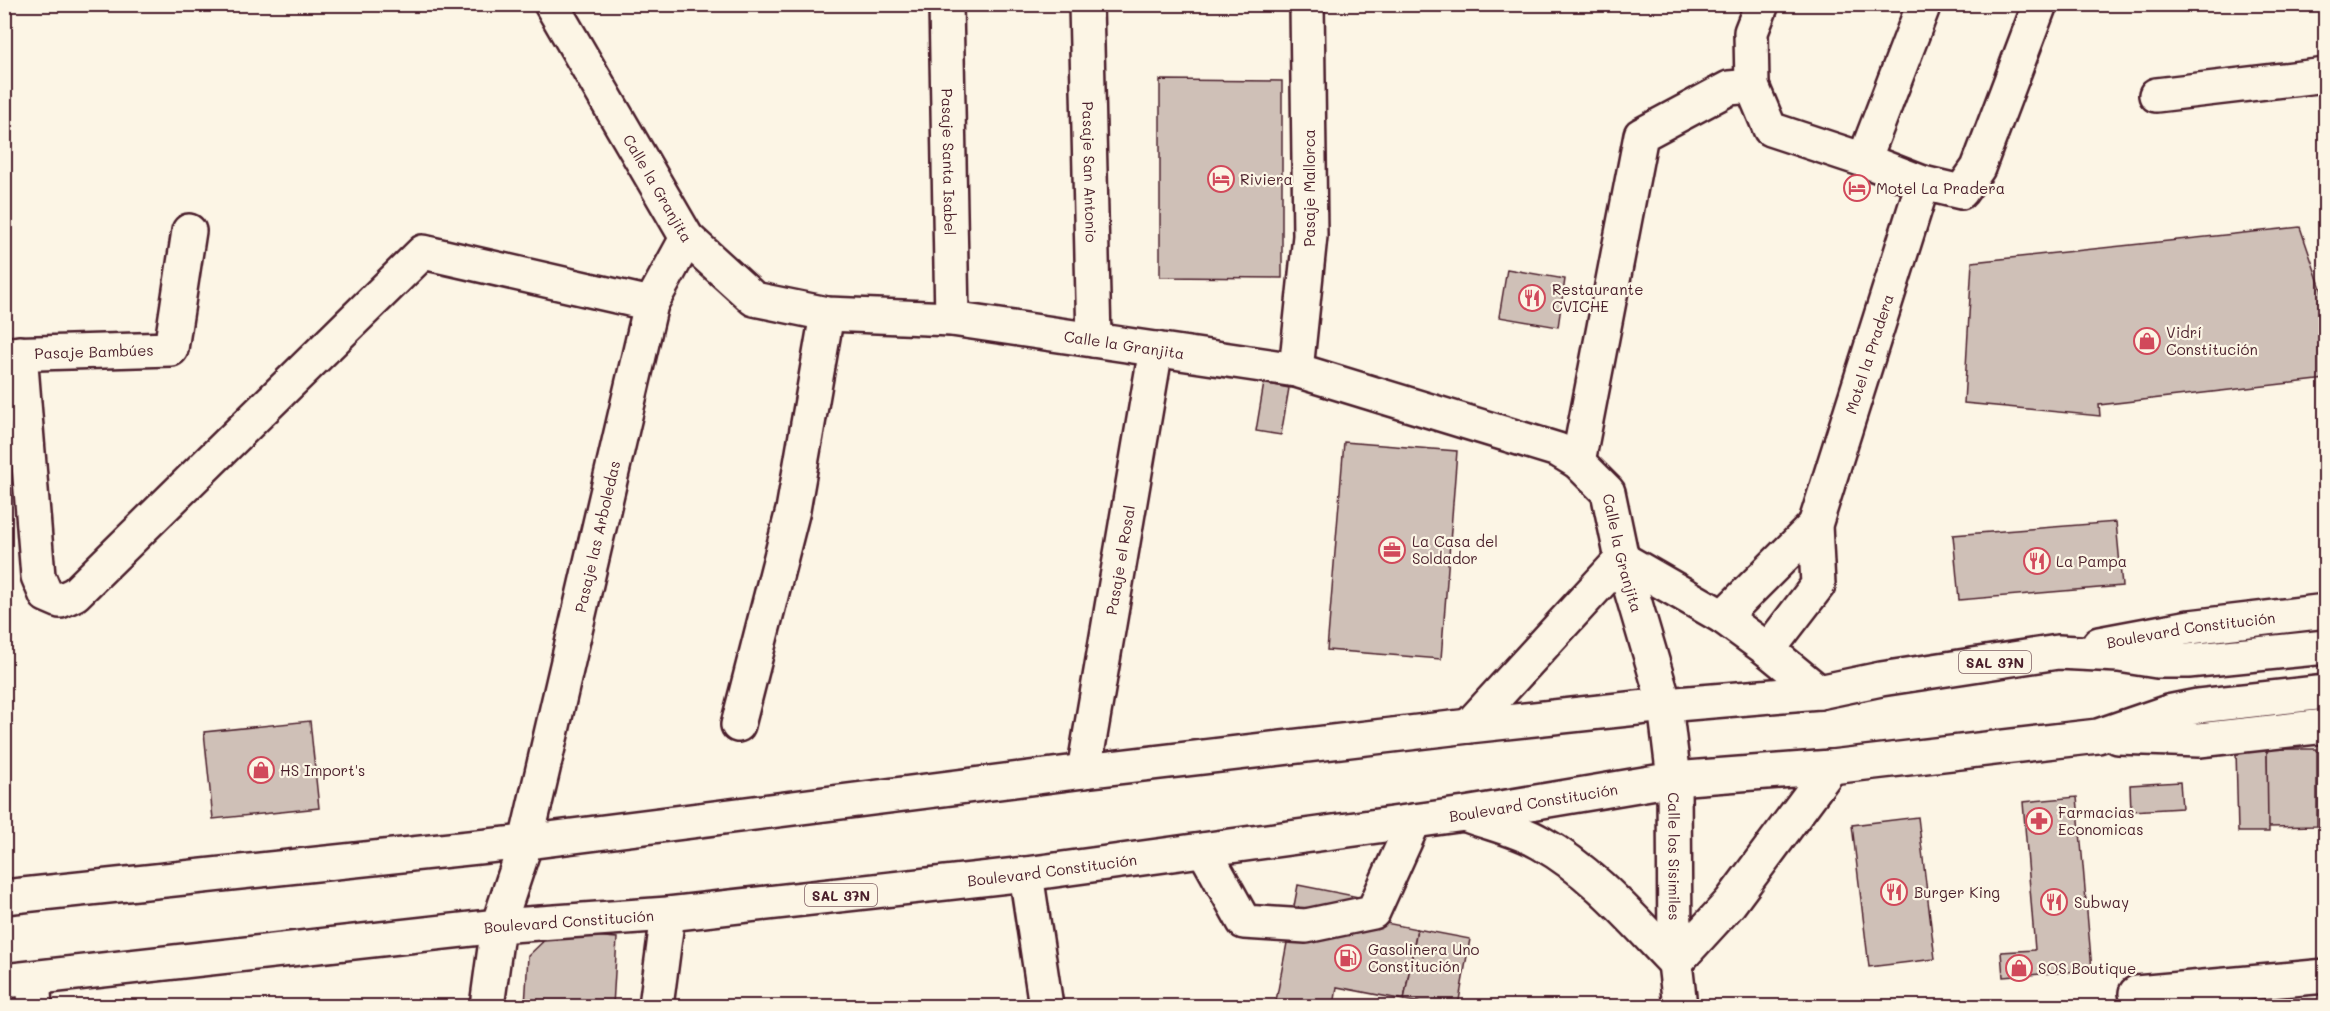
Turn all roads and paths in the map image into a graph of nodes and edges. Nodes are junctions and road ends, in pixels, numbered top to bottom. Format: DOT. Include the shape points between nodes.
graph roads {
  1 [pos="946,4"];
  2 [pos="1086,4"];
  3 [pos="1307,4"];
  4 [pos="1762,4"];
  5 [pos="1924,4"];
  6 [pos="2040,4"];
  7 [pos="552,5"];
  8 [pos="2325,75"];
  9 [pos="1752,86"];
  10 [pos="2156,95"];
  11 [pos="1864,160"];
  12 [pos="1923,183"];
  13 [pos="189,231"];
  14 [pos="687,238"];
  15 [pos="651,304"];
  16 [pos="827,314"];
  17 [pos="952,319"];
  18 [pos="1094,340"];
  19 [pos="1156,349"];
  20 [pos="12,353"];
  21 [pos="1296,370"];
  22 [pos="1578,462"];
  23 [pos="1815,525"];
  24 [pos="1622,559"];
  25 [pos="2325,611"];
  26 [pos="1723,617"];
  27 [pos="2325,647"];
  28 [pos="1768,650"];
  29 [pos="2058,652"];
  30 [pos="1819,692"];
  31 [pos="2325,692"];
  32 [pos="1665,705"];
  33 [pos="738,725"];
  34 [pos="1469,726"];
  35 [pos="2325,726"];
  36 [pos="2098,736"];
  37 [pos="1832,767"];
  38 [pos="1084,771"];
  39 [pos="1674,779"];
  40 [pos="1465,814"];
  41 [pos="1414,821"];
  42 [pos="526,842"];
  43 [pos="1204,849"];
  44 [pos="1026,874"];
  45 [pos="4,897"];
  46 [pos="668,914"];
  47 [pos="498,926"];
  48 [pos="1675,963"];
  49 [pos="2325,976"];
  50 [pos="24,989"];
  51 [pos="2136,993"];
  52 [pos="487,1006"];
  53 [pos="656,1006"];
  54 [pos="1046,1006"];
  55 [pos="1680,1006"];
  1 -- 17 [label="main road, Pasaje Santa Isabel"];
  2 -- 18 [label="main road, Pasaje San Antonio"];
  3 -- 21 [label="main road, Pasaje Mallorca" via="1310,236"];
  4 -- 9 [label="main road" via="1751,32"];
  5 -- 11 [label="main road"];
  6 -- 12 [label="main road" via="1978,168 1961,192"];
  7 -- 14 [label="main road, Calle la Granjita"];
  8 -- 10 [label="main road"];
  9 -- 11 [label="main road" via="1770,129"];
  9 -- 22 [label="main road" via="1729,88 1641,135"];
  11 -- 12 [label="main road"];
  12 -- 23 [label="main road, Motel la Pradera"];
  13 -- 20 [label="main road, Pasaje Bambúes" via="171,349"];
  14 -- 15 [label="main road, Pasaje las Arboledas"];
  14 -- 16 [label="main road, Calle la Granjita" via="754,299"];
  15 -- 20 [label="main road" via="423,252 71,598 60,601 46,595 38,576"];
  15 -- 42 [label="main road, Pasaje las Arboledas"];
  16 -- 17 [label="main road, Calle la Granjita"];
  16 -- 33 [label="main road" via="793,510"];
  17 -- 18 [label="main road, Calle la Granjita"];
  18 -- 19 [label="main road, Calle la Granjita"];
  19 -- 21 [label="main road, Calle la Granjita"];
  19 -- 38 [label="main road, Pasaje el Rosal"];
  21 -- 22 [label="main road, Calle la Granjita" via="1558,450"];
  22 -- 24 [label="main road, Calle la Granjita" via="1608,492"];
  23 -- 26 [label="main road, Motel la Pradera"];
  23 -- 28 [label="main road, Motel la Pradera" via="1818,585"];
  24 -- 26 [label="main road"];
  24 -- 32 [label="main road, Calle la Granjita"];
  24 -- 34 [label="main road"];
  25 -- 29 [label="main road, Boulevard Constitución / SAL 37N" via="2190,627"];
  26 -- 28 [label="main road"];
  27 -- 29 [label="main road, Boulevard Constitución / SAL 37N" via="2188,661"];
  28 -- 30 [label="main road"];
  29 -- 30 [label="main road, Boulevard Constitución / SAL 37N"];
  30 -- 32 [label="main road, Boulevard Constitución / SAL 37N"];
  31 -- 36 [label="main road, Boulevard Constitución / SAL 37N" via="2198,706"];
  32 -- 34 [label="main road, Boulevard Constitución / SAL 37N"];
  32 -- 39 [label="main road, Calle los Sisimiles"];
  34 -- 38 [label="main road, Boulevard Constitución / SAL 37N"];
  35 -- 36 [label="main road, Boulevard Constitución / SAL 37N" via="2199,740"];
  36 -- 37 [label="main road, Boulevard Constitución / SAL 37N"];
  37 -- 39 [label="main road, Boulevard Constitución / SAL 37N"];
  37 -- 48 [label="main road" via="1730,903"];
  38 -- 42 [label="main road, Boulevard Constitución / SAL 37N"];
  39 -- 40 [label="main road, Boulevard Constitución / SAL 37N"];
  39 -- 48 [label="main road, Calle los Sisimiles"];
  40 -- 41 [label="main road, Boulevard Constitución / SAL 37N"];
  40 -- 48 [label="main road" via="1540,842 1587,876"];
  41 -- 43 [label="main road, Boulevard Constitución / SAL 37N"];
  41 -- 43 [label="main road" via="1373,912 1306,926 1244,922"];
  42 -- 45 [label="main road, Boulevard Constitución / SAL 37N"];
  42 -- 47 [label="main road, Pasaje las Arboledas"];
  43 -- 44 [label="main road, Boulevard Constitución / SAL 37N"];
  44 -- 46 [label="main road, Boulevard Constitución / SAL 37N"];
  44 -- 54 [label="main road"];
  46 -- 47 [label="main road, Boulevard Constitución / SAL 37N"];
  46 -- 53 [label="main road"];
  47 -- 50 [label="main road, Boulevard Constitución / SAL 37N"];
  47 -- 52 [label="main road, Pasaje las Arboledas"];
  48 -- 55 [label="main road, Calle los Sisimiles"];
  49 -- 51 [label="main road"];
}
